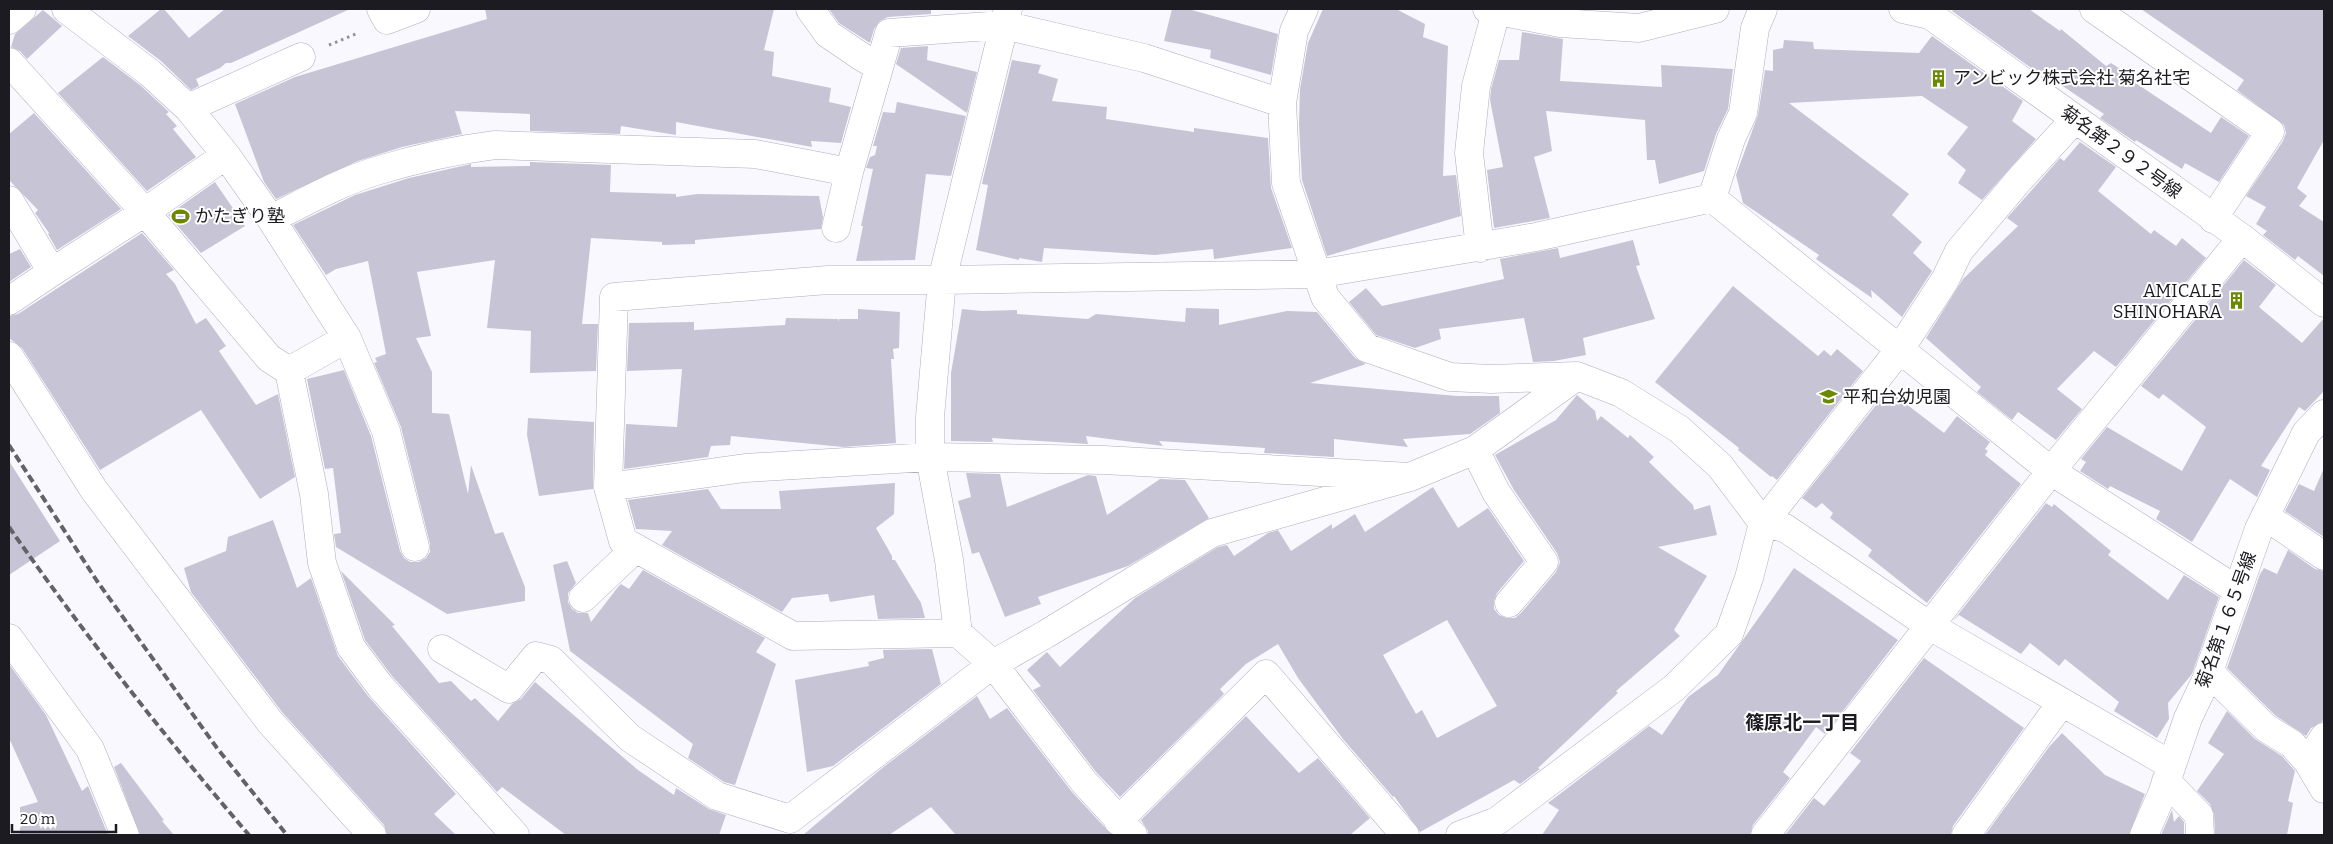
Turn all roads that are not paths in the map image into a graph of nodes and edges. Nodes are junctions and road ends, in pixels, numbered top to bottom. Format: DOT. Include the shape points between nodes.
graph roads {
  1 [pos="22,9"];
  2 [pos="66,9"];
  3 [pos="416,9"];
  4 [pos="810,9"];
  5 [pos="1304,9"];
  6 [pos="1715,9"];
  7 [pos="1763,9"];
  8 [pos="1909,9"];
  9 [pos="2094,9"];
  10 [pos="1492,10"];
  11 [pos="384,14"];
  12 [pos="1006,17"];
  13 [pos="9,20"];
  14 [pos="301,57"];
  15 [pos="9,62"];
  16 [pos="878,66"];
  17 [pos="1282,103"];
  18 [pos="188,108"];
  19 [pos="2075,119"];
  20 [pos="226,155"];
  21 [pos="849,172"];
  22 [pos="1712,198"];
  23 [pos="9,200"];
  24 [pos="145,212"];
  25 [pos="272,219"];
  26 [pos="2213,219"];
  27 [pos="836,228"];
  28 [pos="2242,238"];
  29 [pos="1480,248"];
  30 [pos="52,272"];
  31 [pos="1317,274"];
  32 [pos="942,280"];
  33 [pos="9,301"];
  34 [pos="2324,303"];
  35 [pos="347,338"];
  36 [pos="1900,349"];
  37 [pos="9,356"];
  38 [pos="289,371"];
  39 [pos="1577,376"];
  40 [pos="2324,414"];
  41 [pos="1475,450"];
  42 [pos="930,457"];
  43 [pos="2052,471"];
  44 [pos="1410,477"];
  45 [pos="608,487"];
  46 [pos="2265,516"];
  47 [pos="1763,523"];
  48 [pos="415,547"];
  49 [pos="636,548"];
  50 [pos="2324,556"];
  51 [pos="2237,590"];
  52 [pos="583,598"];
  53 [pos="1509,603"];
  54 [pos="1930,626"];
  55 [pos="958,633"];
  56 [pos="9,638"];
  57 [pos="442,649"];
  58 [pos="993,664"];
  59 [pos="2208,672"];
  60 [pos="2062,702"];
  61 [pos="2324,737"];
  62 [pos="2308,762"];
  63 [pos="2168,773"];
  64 [pos="2324,789"];
  65 [pos="792,827"];
  66 [pos="1125,828"];
  67 [pos="125,835"];
  68 [pos="372,835"];
  69 [pos="515,835"];
  70 [pos="1404,835"];
  71 [pos="1460,835"];
  72 [pos="1765,835"];
  73 [pos="1966,835"];
  74 [pos="2144,835"];
  75 [pos="2200,835"];
  1 -- 13 [label="street"];
  2 -- 18 [label="street" via="150,73"];
  3 -- 11 [label="street"];
  4 -- 16 [label="street" via="828,34"];
  5 -- 17 [label="street" via="1294,31"];
  6 -- 10 [label="street" via="1638,28 1560,23"];
  7 -- 22 [label="street" via="1755,28 1743,113"];
  8 -- 19 [label="street, 菊名第２９２号線" via="1930,15"];
  9 -- 26 [label="street" via="2270,132"];
  10 -- 29 [label="street" via="1476,86 1469,153"];
  12 -- 16 [label="street" via="889,32"];
  12 -- 17 [label="street"];
  12 -- 32 [label="street"];
  14 -- 18 [label="street"];
  15 -- 24 [label="street"];
  16 -- 21 [label="street"];
  17 -- 31 [label="street" via="1286,183"];
  18 -- 20 [label="street"];
  19 -- 26 [label="street, 菊名第２９２号線"];
  19 -- 36 [label="street" via="1959,251 1945,280"];
  20 -- 24 [label="street"];
  20 -- 25 [label="street"];
  21 -- 25 [label="street" via="755,154 495,145 456,150 374,171"];
  21 -- 27 [label="street"];
  22 -- 29 [label="street"];
  22 -- 36 [label="street"];
  23 -- 30 [label="street"];
  24 -- 30 [label="street"];
  24 -- 38 [label="street" via="269,358"];
  25 -- 35 [label="street"];
  26 -- 28 [label="street, 菊名第２９２号線"];
  28 -- 34 [label="street, 菊名第２９２号線"];
  28 -- 43 [label="street"];
  29 -- 31 [label="street"];
  30 -- 33 [label="street"];
  31 -- 32 [label="street"];
  31 -- 39 [label="street" via="1325,297 1367,348 1450,377"];
  32 -- 42 [label="street" via="930,417"];
  32 -- 45 [label="street" via="829,274 614,297"];
  35 -- 38 [label="street"];
  35 -- 48 [label="street" via="386,432"];
  36 -- 43 [label="street"];
  36 -- 47 [label="street"];
  37 -- 68 [label="street" via="112,514 270,722"];
  38 -- 69 [label="street" via="314,494 322,563 352,647 380,686"];
  39 -- 41 [label="street"];
  39 -- 47 [label="street" via="1621,393 1679,429 1720,466"];
  40 -- 46 [label="street, 菊名第１６５号線" via="2306,433"];
  41 -- 44 [label="street"];
  41 -- 53 [label="street" via="1496,492 1544,562"];
  42 -- 44 [label="street" via="1104,460"];
  42 -- 45 [label="street" via="745,468"];
  42 -- 55 [label="street" via="949,560"];
  43 -- 51 [label="street"];
  43 -- 54 [label="street"];
  44 -- 58 [label="street" via="1212,533"];
  45 -- 49 [label="street" via="623,541"];
  46 -- 50 [label="street"];
  46 -- 51 [label="street, 菊名第１６５号線"];
  47 -- 54 [label="street" via="1785,528"];
  47 -- 71 [label="street" via="1749,578 1729,634 1674,688 1497,821"];
  49 -- 52 [label="street"];
  49 -- 55 [label="street" via="793,636"];
  51 -- 59 [label="street, 菊名第１６５号線"];
  54 -- 60 [label="street"];
  54 -- 72 [label="street"];
  55 -- 58 [label="street"];
  56 -- 67 [label="street" via="90,749"];
  57 -- 65 [label="street" via="509,688 536,656 551,660 630,738 717,796"];
  58 -- 65 [label="street"];
  58 -- 66 [label="street" via="1084,782"];
  59 -- 62 [label="street" via="2266,728 2292,744"];
  59 -- 63 [label="street, 菊名第１６５号線"];
  60 -- 63 [label="street"];
  60 -- 73 [label="street"];
  61 -- 62 [label="street"];
  62 -- 64 [label="street"];
  63 -- 74 [label="street, 菊名第１６５号線"];
  63 -- 75 [label="street" via="2199,815"];
  66 -- 70 [label="street" via="1266,674"];
}
